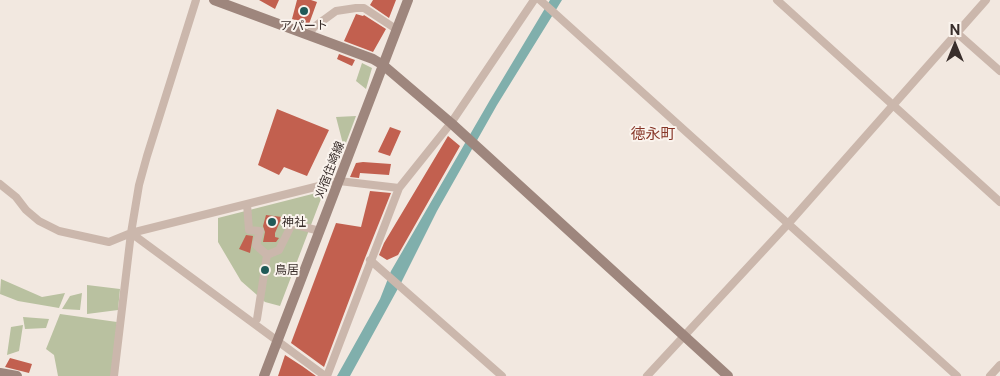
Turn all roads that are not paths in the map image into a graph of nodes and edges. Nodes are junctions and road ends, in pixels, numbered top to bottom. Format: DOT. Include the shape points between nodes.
graph roads {
  1 [pos="196,0"];
  2 [pos="214,0"];
  3 [pos="408,0"];
  4 [pos="534,0"];
  5 [pos="540,0"];
  6 [pos="778,0"];
  7 [pos="986,0"];
  8 [pos="396,29"];
  9 [pos="957,33"];
  10 [pos="308,35"];
  11 [pos="383,64"];
  12 [pos="1000,72"];
  13 [pos="893,104"];
  14 [pos="451,123"];
  15 [pos="339,181"];
  16 [pos="0,184"];
  17 [pos="399,188"];
  18 [pos="1000,202"];
  19 [pos="247,204"];
  20 [pos="788,224"];
  21 [pos="316,230"];
  22 [pos="131,233"];
  23 [pos="267,255"];
  24 [pos="370,260"];
  25 [pos="257,319"];
  26 [pos="683,336"];
  27 [pos="278,342"];
  28 [pos="1000,366"];
  29 [pos="0,373"];
  30 [pos="17,376"];
  31 [pos="114,376"];
  32 [pos="264,376"];
  33 [pos="326,376"];
  34 [pos="502,376"];
  35 [pos="647,376"];
  36 [pos="728,376"];
  37 [pos="957,376"];
  38 [pos="990,376"];
  1 -- 22 [label="street" via="147,156"];
  2 -- 10 [label="street"];
  3 -- 8 [label="street, 刈宿住崎線"];
  4 -- 14 [label="street"];
  5 -- 20 [label="street"];
  6 -- 13 [label="street"];
  7 -- 9 [label="street"];
  8 -- 10 [label="street" via="364,8 356,8 336,11"];
  8 -- 11 [label="street, 刈宿住崎線"];
  9 -- 12 [label="street"];
  9 -- 13 [label="street"];
  10 -- 11 [label="street"];
  11 -- 14 [label="street"];
  11 -- 15 [label="street, 刈宿住崎線"];
  13 -- 18 [label="street"];
  13 -- 20 [label="street"];
  14 -- 17 [label="street"];
  14 -- 26 [label="street"];
  15 -- 17 [label="street"];
  15 -- 19 [label="street"];
  15 -- 27 [label="street, 刈宿住崎線"];
  16 -- 22 [label="street" via="39,221 59,231 109,242"];
  17 -- 24 [label="street"];
  19 -- 22 [label="street"];
  19 -- 23 [label="street" via="249,230 260,231 256,245"];
  20 -- 26 [label="street"];
  20 -- 37 [label="street"];
  21 -- 23 [label="street" via="292,224 279,250"];
  22 -- 27 [label="street"];
  22 -- 31 [label="street"];
  23 -- 25 [label="street"];
  24 -- 33 [label="street"];
  24 -- 34 [label="street"];
  26 -- 35 [label="street"];
  26 -- 36 [label="street"];
  27 -- 32 [label="street, 刈宿住崎線"];
  27 -- 33 [label="street"];
  28 -- 38 [label="street"];
  29 -- 30 [label="street"];
}
